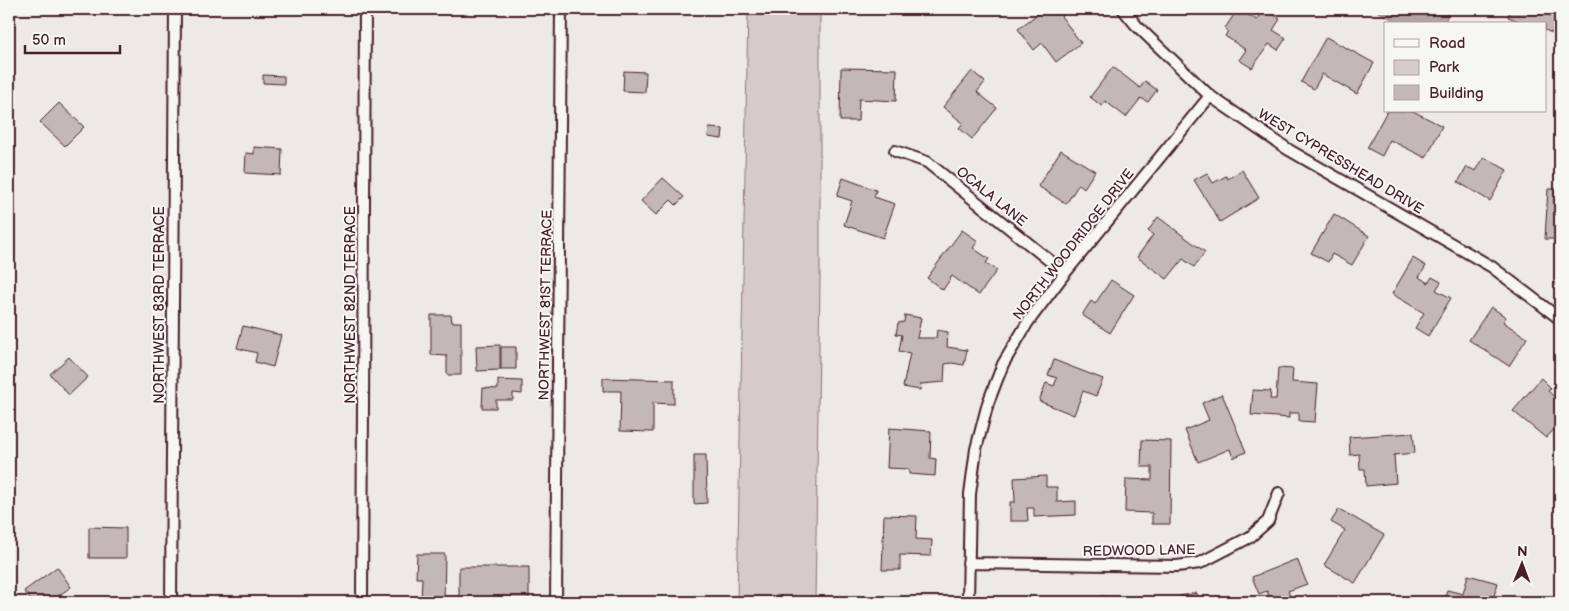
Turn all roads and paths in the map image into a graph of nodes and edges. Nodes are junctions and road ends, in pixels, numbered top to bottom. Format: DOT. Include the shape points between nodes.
graph roads {
  1 [pos="175,9"];
  2 [pos="365,9"];
  3 [pos="561,9"];
  4 [pos="1123,9"];
  5 [pos="1210,96"];
  6 [pos="895,151"];
  7 [pos="1065,273"];
  8 [pos="1560,318"];
  9 [pos="1279,493"];
  10 [pos="968,563"];
  11 [pos="170,602"];
  12 [pos="362,602"];
  13 [pos="556,602"];
  14 [pos="968,602"];
  1 -- 11 [label="street, NORTHWEST 83RD TERRACE"];
  2 -- 12 [label="street, NORTHWEST 82ND TERRACE"];
  3 -- 13 [label="street, NORTHWEST 81ST TERRACE"];
  4 -- 5 [label="street, WEST CYPRESSHEAD DRIVE"];
  5 -- 7 [label="street, NORTH WOODRIDGE DRIVE"];
  5 -- 8 [label="street, WEST CYPRESSHEAD DRIVE" via="1289,150 1492,267"];
  6 -- 7 [label="street, OCALA LANE" via="927,162"];
  7 -- 10 [label="street, NORTH WOODRIDGE DRIVE" via="1028,322 1004,364 988,403 976,449 970,494"];
  9 -- 10 [label="street, REDWOOD LANE" via="1268,521 1250,537 1200,563 1177,566"];
  10 -- 14 [label="street, NORTH WOODRIDGE DRIVE"];
}
